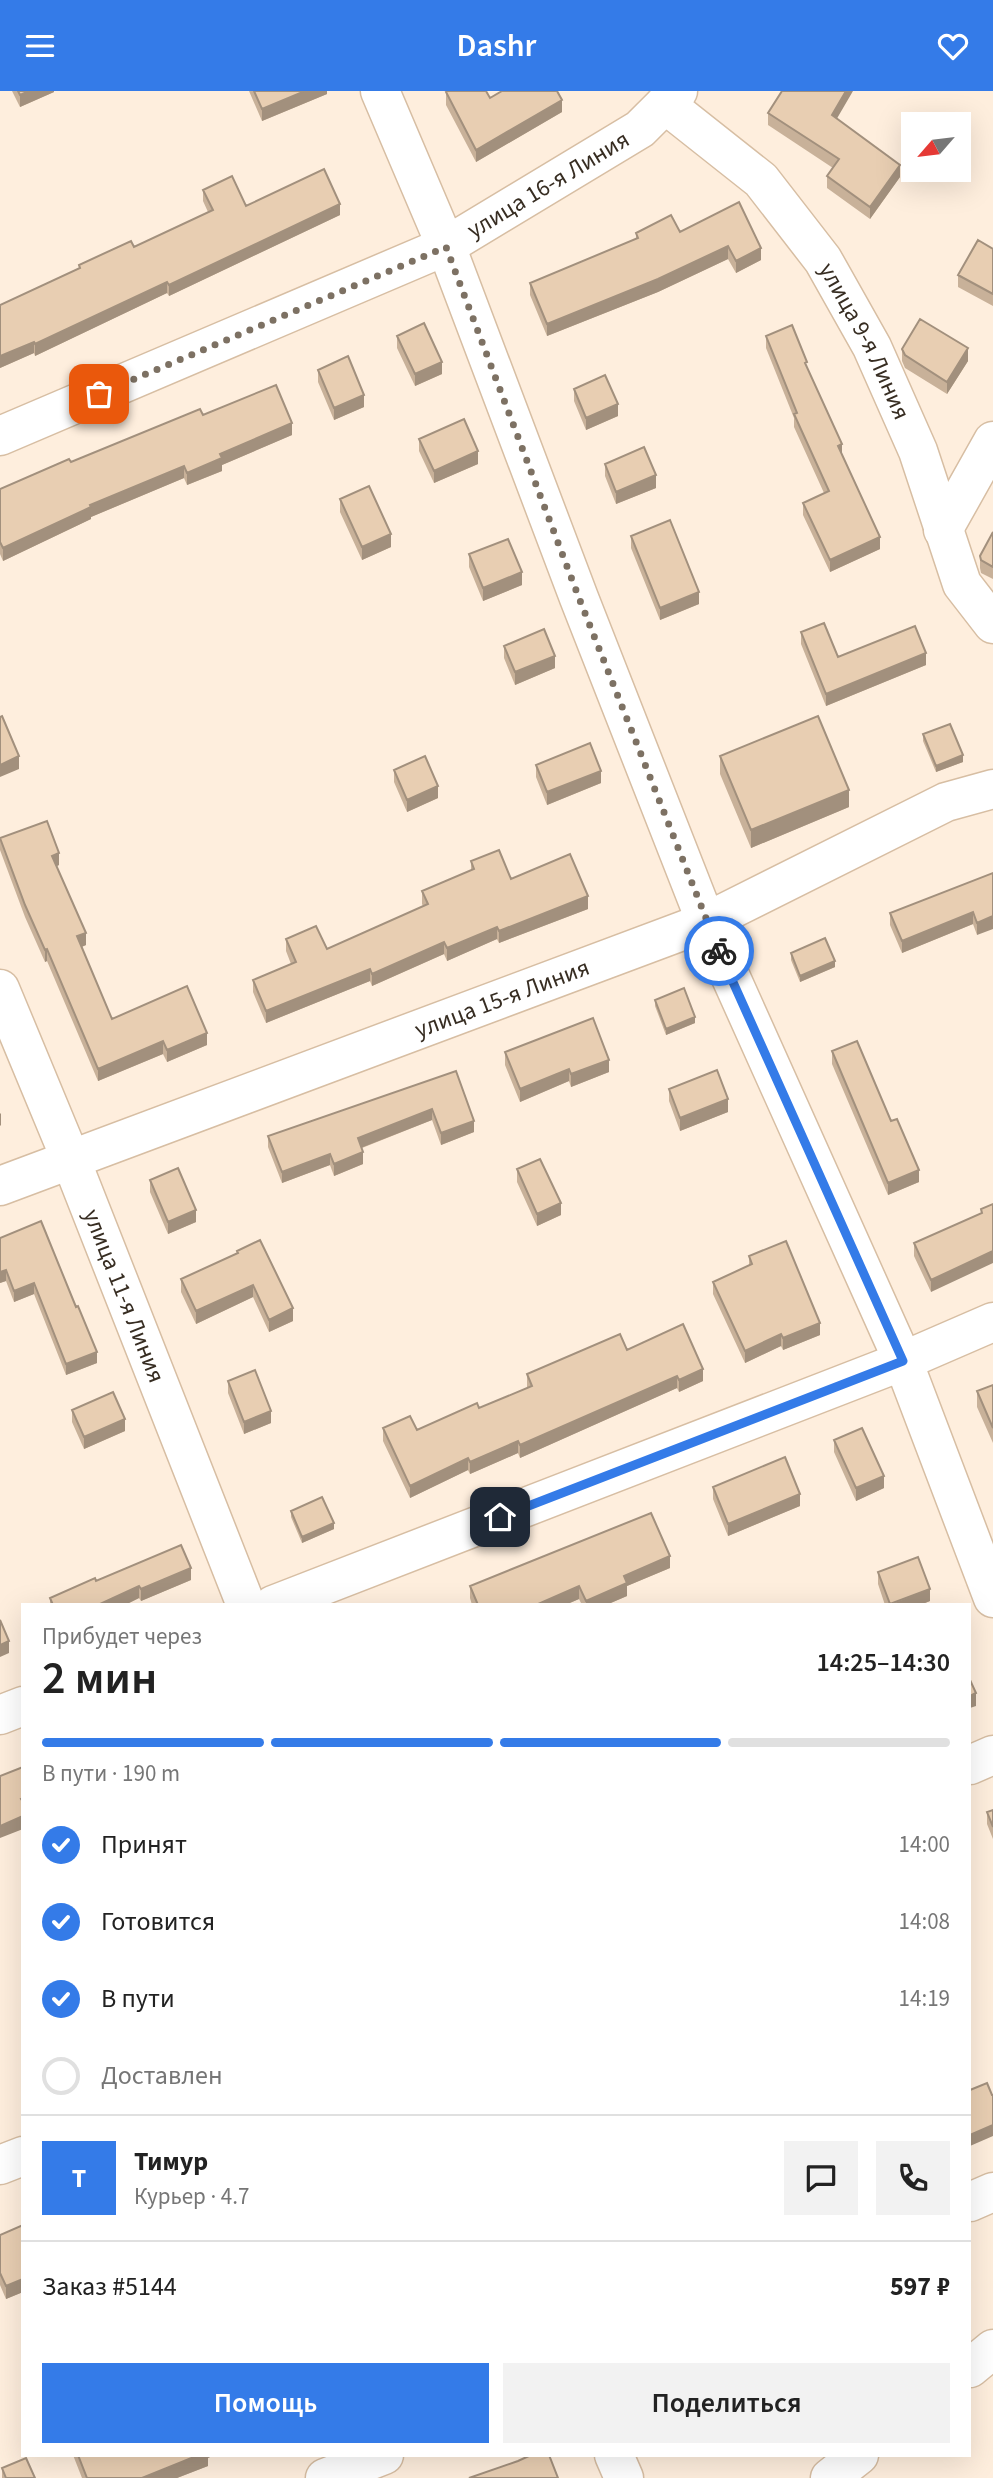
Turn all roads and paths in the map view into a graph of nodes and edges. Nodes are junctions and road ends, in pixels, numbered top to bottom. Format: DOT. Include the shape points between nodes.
graph roads {
  1 [pos="380,91"];
  2 [pos="672,98"];
  3 [pos="446,247"];
  4 [pos="0,436"];
  5 [pos="993,440"];
  6 [pos="943,530"];
  7 [pos="993,624"];
  8 [pos="993,789"];
  9 [pos="706,922"];
  10 [pos="0,989"];
  11 [pos="71,1160"];
  12 [pos="0,1186"];
  13 [pos="993,1322"];
  14 [pos="903,1361"];
  15 [pos="993,1598"];
  16 [pos="245,1603"];
  17 [pos="278,1603"];
  18 [pos="21,1707"];
  19 [pos="0,1715"];
  20 [pos="993,1755"];
  21 [pos="971,1765"];
  22 [pos="21,2157"];
  23 [pos="0,2165"];
  24 [pos="993,2192"];
  25 [pos="971,2202"];
  26 [pos="993,2349"];
  27 [pos="971,2367"];
  28 [pos="379,2457"];
  29 [pos="615,2457"];
  30 [pos="856,2457"];
  31 [pos="326,2478"];
  32 [pos="624,2478"];
  33 [pos="830,2478"];
  1 -- 3 [label="street"];
  2 -- 3 [label="street, улица 16-я Линия" via="640,129"];
  2 -- 6 [label="street, улица 9-я Линия" via="761,180 823,260 872,347 918,451"];
  3 -- 4 [label="street, улица 16-я Линия"];
  3 -- 9 [label="street"];
  5 -- 6 [label="street"];
  6 -- 7 [label="street, улица 9-я Линия" via="962,584"];
  8 -- 9 [label="street, улица 15-я Линия" via="946,802"];
  9 -- 11 [label="street, улица 15-я Линия"];
  9 -- 14 [label="street"];
  10 -- 11 [label="street, улица 11-я Линия"];
  11 -- 12 [label="street, улица 15-я Линия"];
  11 -- 16 [label="street, улица 11-я Линия"];
  13 -- 14 [label="street"];
  14 -- 15 [label="street"];
  14 -- 17 [label="street"];
  18 -- 19 [label="street"];
  20 -- 21 [label="street"];
  22 -- 23 [label="street"];
  24 -- 25 [label="street"];
  26 -- 27 [label="street"];
  28 -- 31 [label="street"];
  29 -- 32 [label="street"];
  30 -- 33 [label="street"];
}
